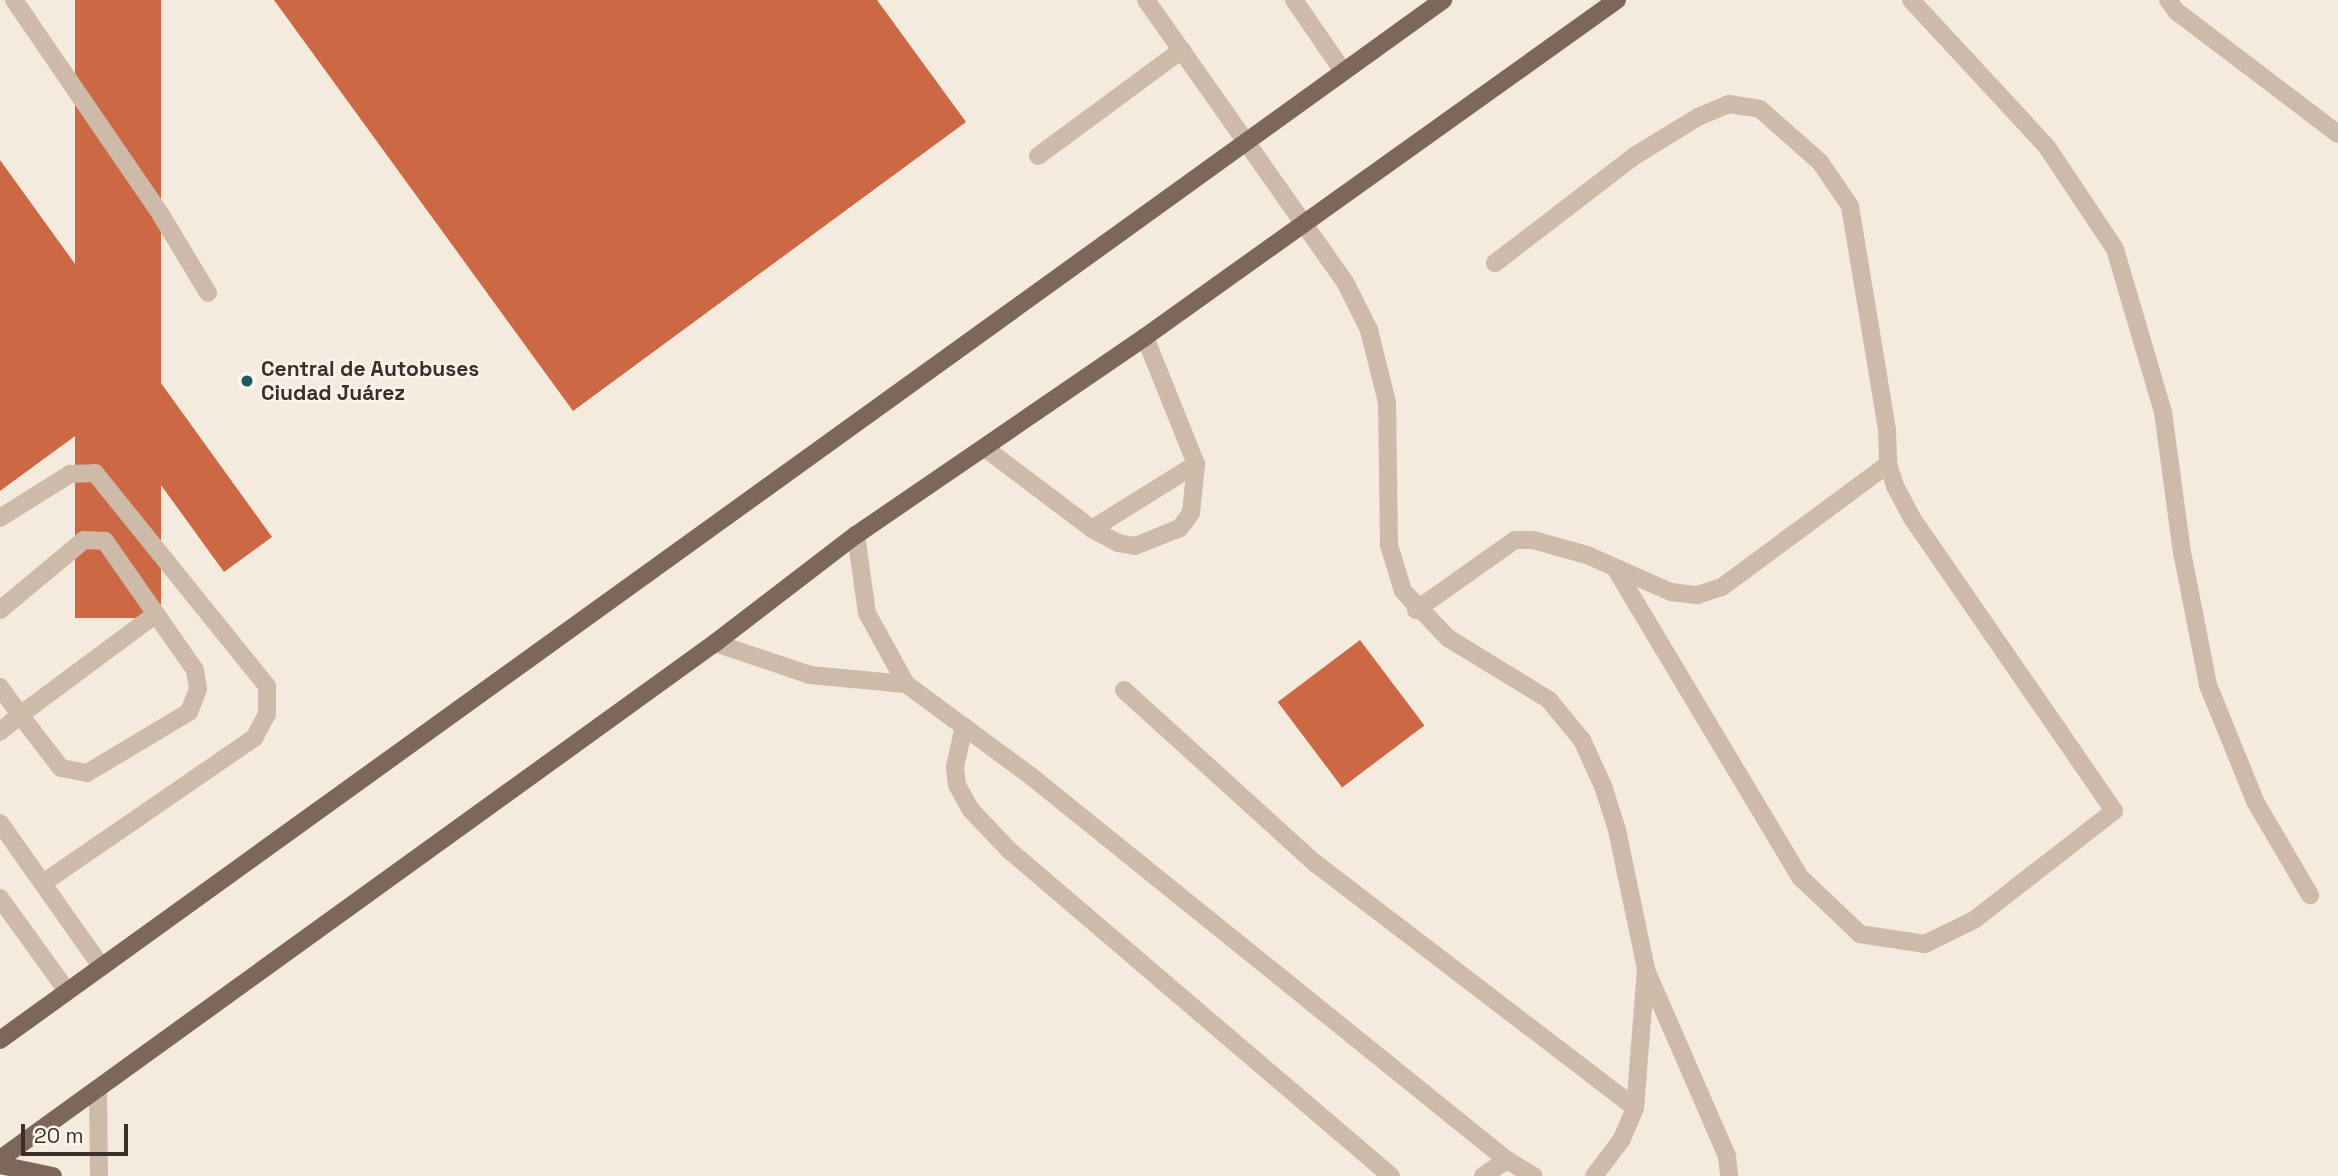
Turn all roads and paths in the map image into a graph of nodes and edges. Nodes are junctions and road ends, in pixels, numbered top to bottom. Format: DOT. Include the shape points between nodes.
graph roads {
  1 [pos="14,0"];
  2 [pos="1294,0"];
  3 [pos="1443,0"];
  4 [pos="1617,0"];
  5 [pos="1911,0"];
  6 [pos="2168,0"];
  7 [pos="1150,1"];
  8 [pos="1182,50"];
  9 [pos="1343,71"];
  10 [pos="2338,134"];
  11 [pos="1246,139"];
  12 [pos="1038,156"];
  13 [pos="1304,222"];
  14 [pos="1495,262"];
  15 [pos="208,293"];
  16 [pos="1144,337"];
  17 [pos="985,448"];
  18 [pos="1196,464"];
  19 [pos="1888,464"];
  20 [pos="0,518"];
  21 [pos="1092,529"];
  22 [pos="856,535"];
  23 [pos="1616,570"];
  24 [pos="0,610"];
  25 [pos="1416,610"];
  26 [pos="156,614"];
  27 [pos="715,643"];
  28 [pos="906,684"];
  29 [pos="0,687"];
  30 [pos="1124,690"];
  31 [pos="20,715"];
  32 [pos="964,726"];
  33 [pos="0,732"];
  34 [pos="0,823"];
  35 [pos="43,883"];
  36 [pos="2310,895"];
  37 [pos="0,898"];
  38 [pos="101,966"];
  39 [pos="1646,969"];
  40 [pos="67,990"];
  41 [pos="0,1040"];
  42 [pos="98,1092"];
  43 [pos="1635,1108"];
  44 [pos="0,1160"];
  45 [pos="1507,1160"];
  46 [pos="0,1165"];
  47 [pos="53,1176"];
  48 [pos="99,1176"];
  49 [pos="1391,1176"];
  50 [pos="1482,1176"];
  51 [pos="1534,1176"];
  52 [pos="1594,1176"];
  53 [pos="1729,1176"];
  1 -- 15 [label="street" via="161,215"];
  2 -- 9 [label="street"];
  3 -- 9 [label="main road"];
  4 -- 13 [label="main road"];
  5 -- 36 [label="street" via="2047,147 2115,249 2163,412 2182,552 2208,685 2256,803"];
  6 -- 10 [label="street" via="2176,11"];
  7 -- 8 [label="street"];
  8 -- 11 [label="street"];
  8 -- 12 [label="street"];
  9 -- 11 [label="main road"];
  11 -- 13 [label="street"];
  11 -- 38 [label="main road"];
  13 -- 16 [label="main road"];
  13 -- 25 [label="street" via="1345,282 1379,363 1387,402 1389,545 1403,591"];
  14 -- 19 [label="street" via="1636,155 1698,117 1729,104 1760,109 1819,162 1850,206 1885,417"];
  16 -- 17 [label="main road"];
  16 -- 18 [label="street"];
  17 -- 21 [label="street"];
  17 -- 22 [label="main road"];
  18 -- 21 [label="street"];
  18 -- 21 [label="street" via="1191,513 1180,528 1135,546"];
  19 -- 23 [label="street" via="1722,587 1698,595 1671,592"];
  19 -- 23 [label="street" via="1912,518 2114,811 1974,920 1925,944 1860,934 1800,877"];
  20 -- 35 [label="street" via="70,474 94,473 267,686 267,714 254,738"];
  22 -- 27 [label="main road"];
  22 -- 28 [label="street" via="867,613"];
  23 -- 25 [label="street" via="1587,555 1533,540 1516,540"];
  24 -- 26 [label="street" via="84,540 95,537 105,541"];
  25 -- 39 [label="street" via="1448,638 1549,700 1583,740 1617,830"];
  26 -- 31 [label="street"];
  26 -- 31 [label="street" via="195,670 198,689 189,712 87,773 75,774 61,768"];
  27 -- 28 [label="street" via="810,675"];
  27 -- 42 [label="main road"];
  28 -- 32 [label="street"];
  29 -- 31 [label="street"];
  30 -- 43 [label="street" via="1315,863"];
  31 -- 33 [label="street"];
  32 -- 45 [label="street"];
  32 -- 49 [label="street" via="955,767 957,785 971,810 1009,850"];
  34 -- 35 [label="street"];
  35 -- 38 [label="street"];
  37 -- 40 [label="street"];
  38 -- 40 [label="main road"];
  39 -- 43 [label="street"];
  39 -- 53 [label="street" via="1727,1156"];
  40 -- 41 [label="main road"];
  42 -- 44 [label="main road"];
  42 -- 48 [label="street"];
  43 -- 52 [label="street" via="1622,1139"];
  45 -- 50 [label="street"];
  45 -- 51 [label="street"];
  46 -- 47 [label="main road"];
}
